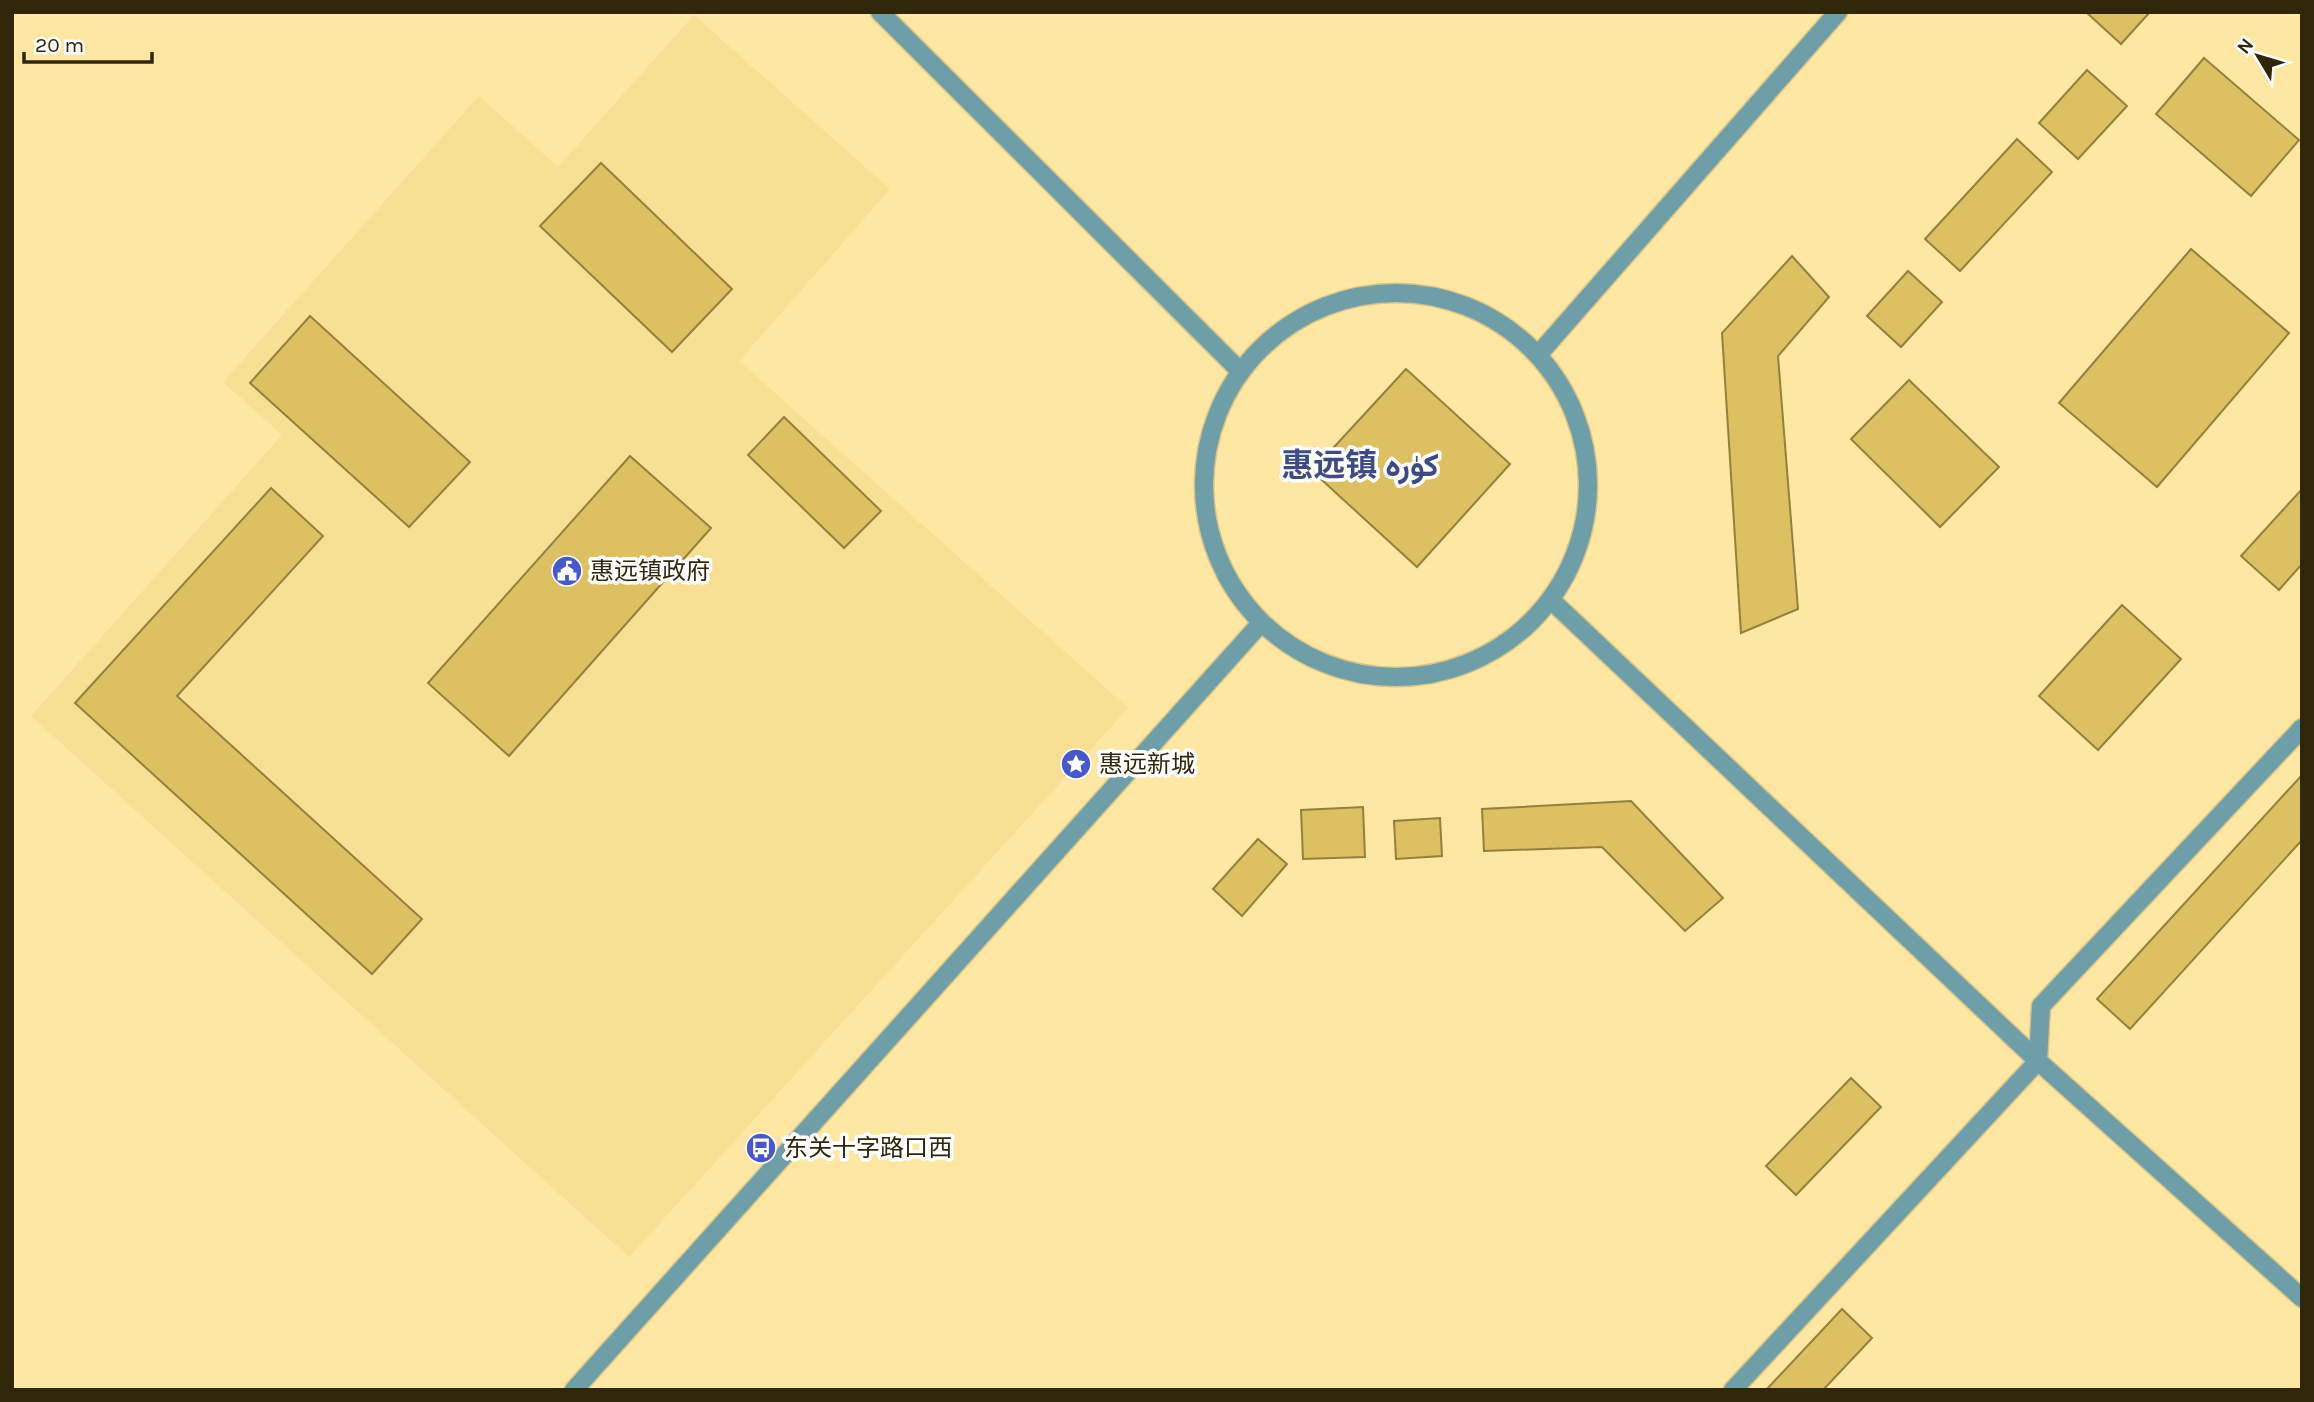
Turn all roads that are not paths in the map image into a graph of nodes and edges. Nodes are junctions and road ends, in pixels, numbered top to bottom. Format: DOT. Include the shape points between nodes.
graph roads {
  1 [pos="880,12"];
  2 [pos="1838,12"];
  3 [pos="1538,355"];
  4 [pos="1241,372"];
  5 [pos="1551,600"];
  6 [pos="1261,623"];
  7 [pos="2302,728"];
  8 [pos="2038,1062"];
  9 [pos="2302,1298"];
  10 [pos="574,1390"];
  11 [pos="1733,1390"];
  1 -- 4 [label="street"];
  2 -- 3 [label="street"];
  3 -- 4 [label="street" via="1507,327 1470,307 1428,295 1386,293 1344,300 1304,316 1269,340"];
  3 -- 5 [label="street" via="1574,410 1588,474 1581,540"];
  4 -- 6 [label="street" via="1219,412 1206,456 1204,502 1213,547 1232,588"];
  5 -- 6 [label="street" via="1513,638 1465,666 1412,678 1357,674 1305,656"];
  5 -- 8 [label="street"];
  6 -- 10 [label="street"];
  7 -- 8 [label="street" via="2041,1006"];
  8 -- 9 [label="street"];
  8 -- 11 [label="street"];
}
